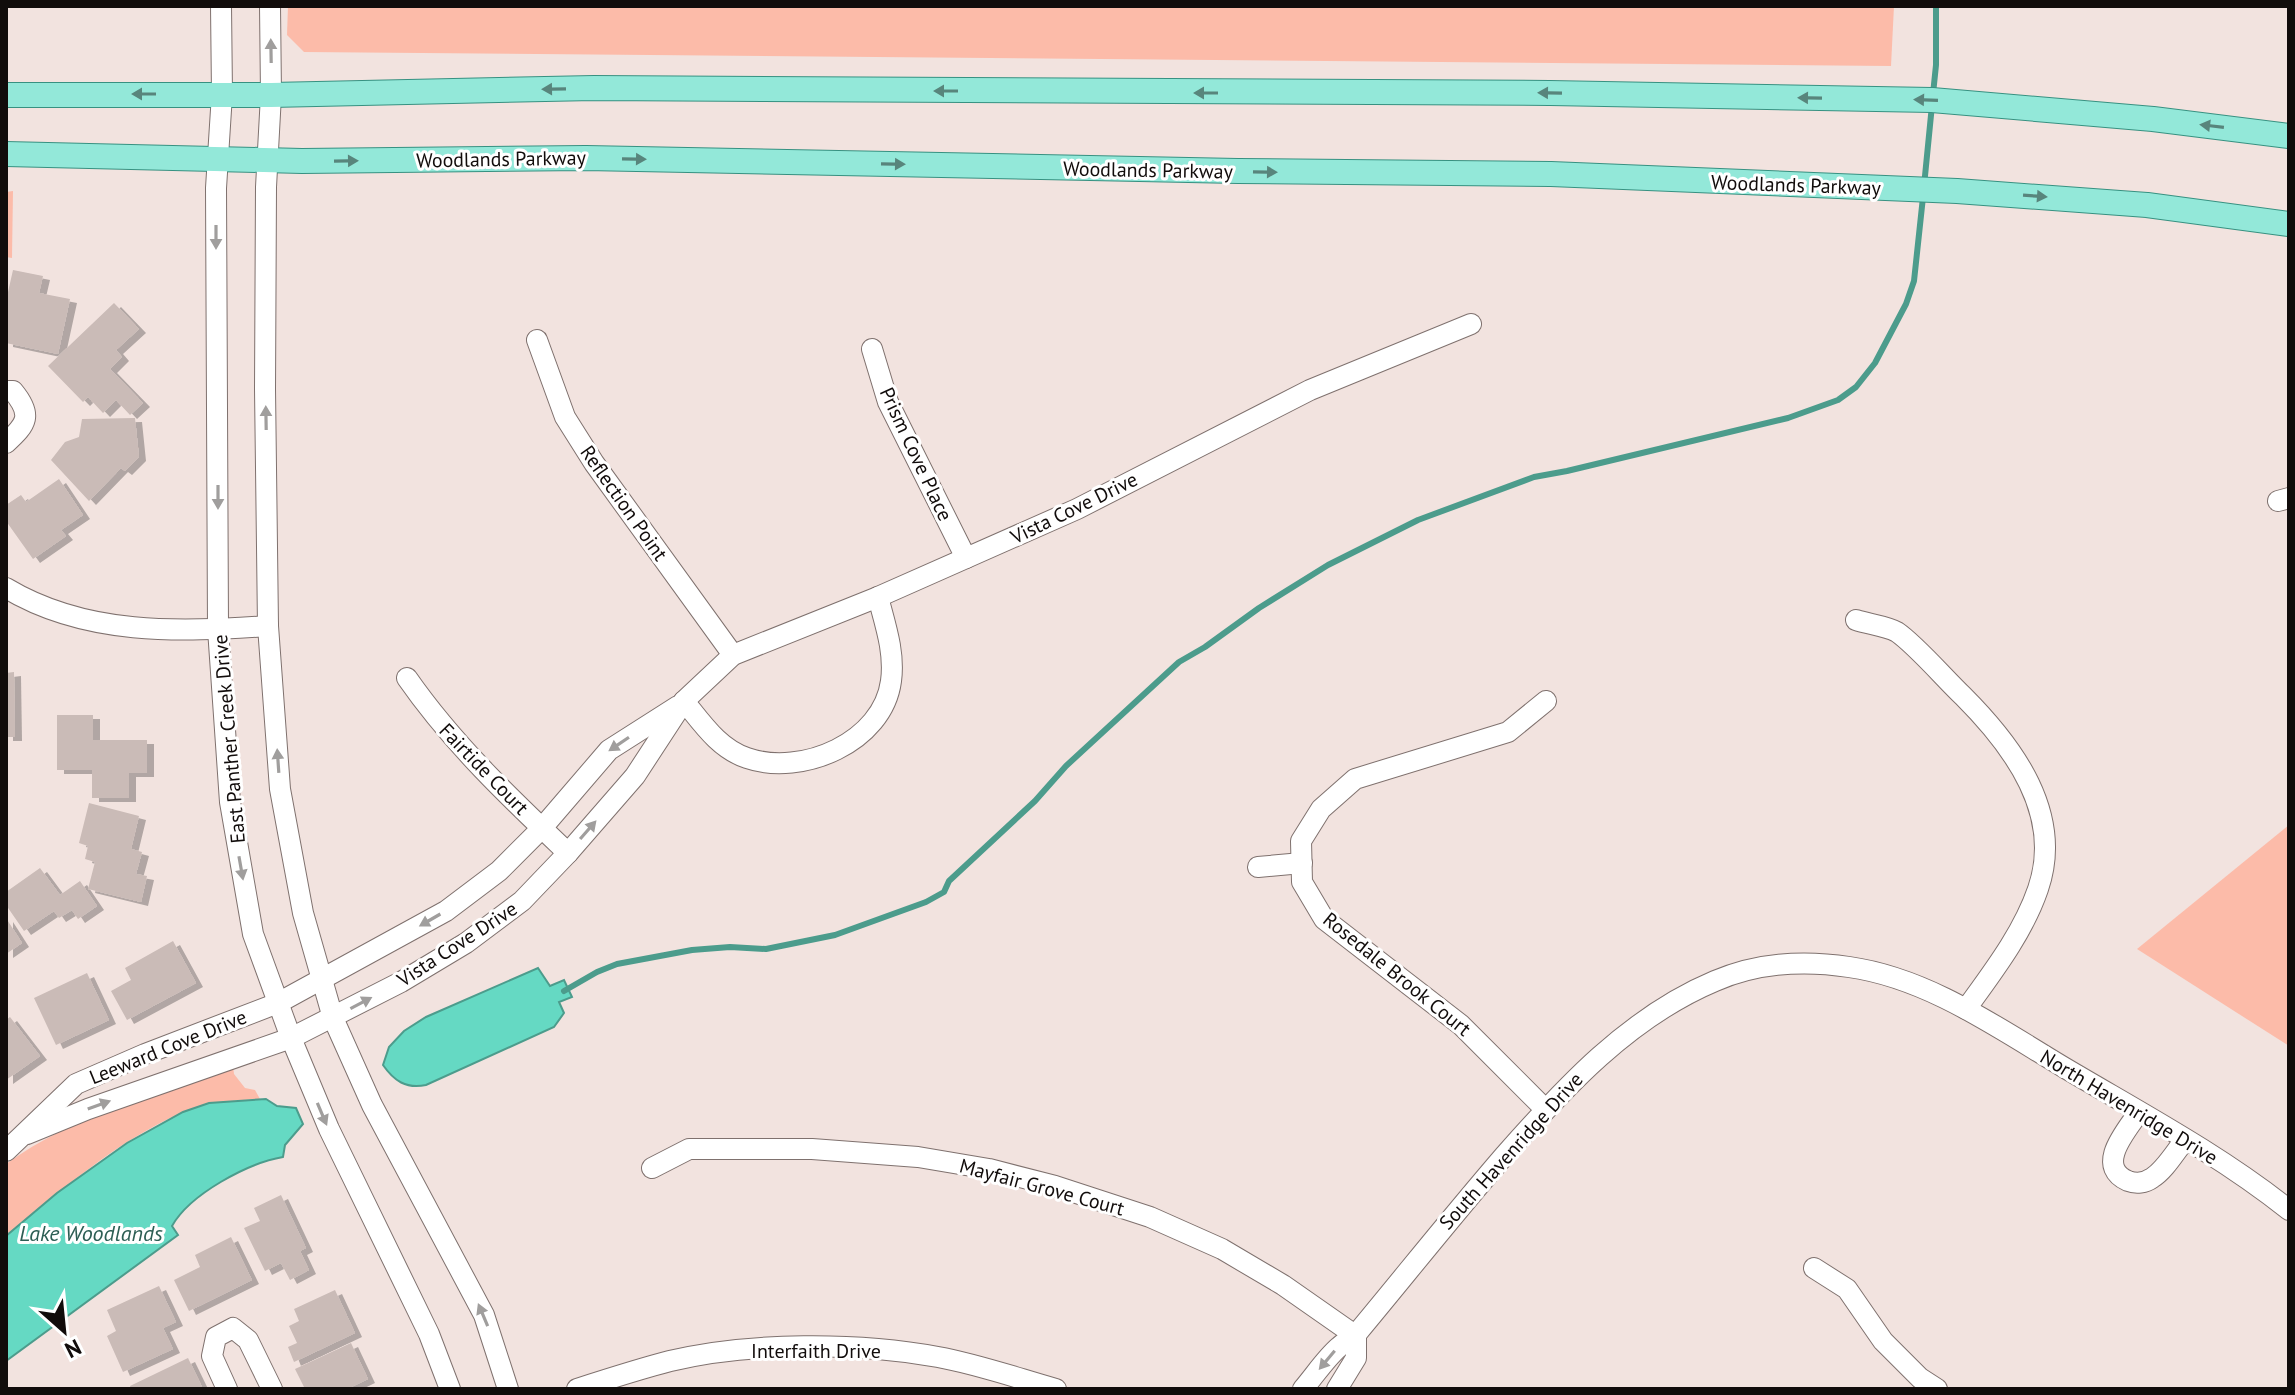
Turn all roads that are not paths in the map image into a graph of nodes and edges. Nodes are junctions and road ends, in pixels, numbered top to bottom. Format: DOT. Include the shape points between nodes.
graph roads {
  1 [pos="221,6"];
  2 [pos="270,6"];
  3 [pos="222,94"];
  4 [pos="6,95"];
  5 [pos="271,95"];
  6 [pos="2289,136"];
  7 [pos="6,154"];
  8 [pos="217,160"];
  9 [pos="268,161"];
  10 [pos="2289,224"];
  11 [pos="1471,324"];
  12 [pos="537,340"];
  13 [pos="872,349"];
  14 [pos="6,391"];
  15 [pos="6,443"];
  16 [pos="966,558"];
  17 [pos="6,588"];
  18 [pos="878,597"];
  19 [pos="1856,620"];
  20 [pos="268,626"];
  21 [pos="218,629"];
  22 [pos="733,655"];
  23 [pos="407,678"];
  24 [pos="684,701"];
  25 [pos="1546,701"];
  26 [pos="542,828"];
  27 [pos="568,853"];
  28 [pos="1302,863"];
  29 [pos="1258,867"];
  30 [pos="322,980"];
  31 [pos="278,1003"];
  32 [pos="1966,1009"];
  33 [pos="333,1018"];
  34 [pos="291,1038"];
  35 [pos="1545,1109"];
  36 [pos="2139,1112"];
  37 [pos="27,1134"];
  38 [pos="2185,1140"];
  39 [pos="6,1151"];
  40 [pos="652,1168"];
  41 [pos="2289,1210"];
  42 [pos="1814,1268"];
  43 [pos="1356,1336"];
  44 [pos="227,1389"];
  45 [pos="272,1389"];
  46 [pos="450,1389"];
  47 [pos="508,1389"];
  48 [pos="577,1389"];
  49 [pos="1056,1389"];
  50 [pos="1303,1389"];
  51 [pos="1337,1389"];
  52 [pos="1937,1389"];
  1 -- 3 [label="street, East Panther Creek Drive"];
  5 -- 2 [label="street, one-way"];
  3 -- 4 [label="main road, one-way"];
  3 -- 5 [label="main road"];
  3 -- 8 [label="street, East Panther Creek Drive"];
  6 -- 5 [label="main road, one-way" via="1963,103 1550,93 594,88"];
  5 -- 9 [label="street"];
  7 -- 8 [label="main road, Woodlands Parkway"];
  8 -- 9 [label="main road, Woodlands Parkway"];
  8 -- 21 [label="street, East Panther Creek Drive, one-way"];
  9 -- 10 [label="main road, Woodlands Parkway, one-way" via="586,158 1551,174 1957,191 2147,205"];
  20 -- 9 [label="street, one-way"];
  11 -- 16 [label="street, Vista Cove Drive" via="1310,390 1077,509"];
  12 -- 22 [label="street, Reflection Point" via="565,417"];
  13 -- 16 [label="street, Prism Cove Place" via="888,402"];
  14 -- 15 [label="street" via="13,391 23,404 26,417"];
  16 -- 18 [label="street, Vista Cove Drive"];
  17 -- 21 [label="street" via="50,611 89,621 160,630"];
  18 -- 22 [label="street, Vista Cove Drive"];
  18 -- 24 [label="street" via="891,649 891,682 868,729 848,743 797,763 747,759 722,745"];
  19 -- 32 [label="street" via="1896,631 1987,720 2024,770 2036,797 2044,856 2038,888 1995,969"];
  20 -- 21 [label="street"];
  30 -- 20 [label="street, one-way" via="303,913 280,789"];
  21 -- 31 [label="street, East Panther Creek Drive, one-way" via="230,802 253,934"];
  22 -- 24 [label="street, Vista Cove Drive"];
  23 -- 26 [label="street, Fairtide Court" via="481,771"];
  24 -- 26 [label="street, Vista Cove Drive, one-way" via="609,750"];
  27 -- 24 [label="street, Vista Cove Drive, one-way" via="635,776"];
  25 -- 28 [label="street, Rosedale Brook Court" via="1508,732 1355,779 1321,809 1301,841"];
  26 -- 27 [label="street, Fairtide Court"];
  26 -- 30 [label="street, Vista Cove Drive, one-way" via="499,871 446,911"];
  33 -- 27 [label="street, Vista Cove Drive, one-way" via="466,943 522,901"];
  28 -- 29 [label="street"];
  28 -- 35 [label="street, Rosedale Brook Court" via="1302,882 1324,919 1461,1025"];
  30 -- 31 [label="street, Leeward Cove Drive"];
  30 -- 33 [label="street"];
  31 -- 34 [label="street, East Panther Creek Drive"];
  31 -- 37 [label="street, Leeward Cove Drive" via="76,1084"];
  32 -- 35 [label="street, South Havenridge Drive" via="1890,976 1850,967 1792,964 1750,970 1717,980 1653,1015"];
  32 -- 36 [label="street, North Havenridge Drive"];
  33 -- 34 [label="street, Vista Cove Drive"];
  47 -- 33 [label="street, one-way" via="484,1315 372,1105"];
  37 -- 34 [label="street, Leeward Cove Drive, one-way"];
  34 -- 46 [label="street, East Panther Creek Drive, one-way"];
  35 -- 43 [label="street, South Havenridge Drive"];
  36 -- 38 [label="street, North Havenridge Drive"];
  36 -- 38 [label="street" via="2113,1152 2114,1167 2124,1179 2148,1181"];
  37 -- 39 [label="street, Leeward Cove Drive"];
  38 -- 41 [label="street, North Havenridge Drive"];
  40 -- 43 [label="street, Mayfair Grove Court" via="689,1149 812,1149 989,1169 1150,1217 1222,1249"];
  42 -- 52 [label="street" via="1847,1289 1883,1341"];
  43 -- 50 [label="street, South Havenridge Drive, one-way" via="1338,1348"];
  43 -- 51 [label="street, South Havenridge Drive" via="1356,1358"];
  44 -- 45 [label="street" via="212,1356 216,1337 233,1328 248,1340"];
  48 -- 49 [label="street, Interfaith Drive" via="673,1361 794,1348 938,1357"];
}
